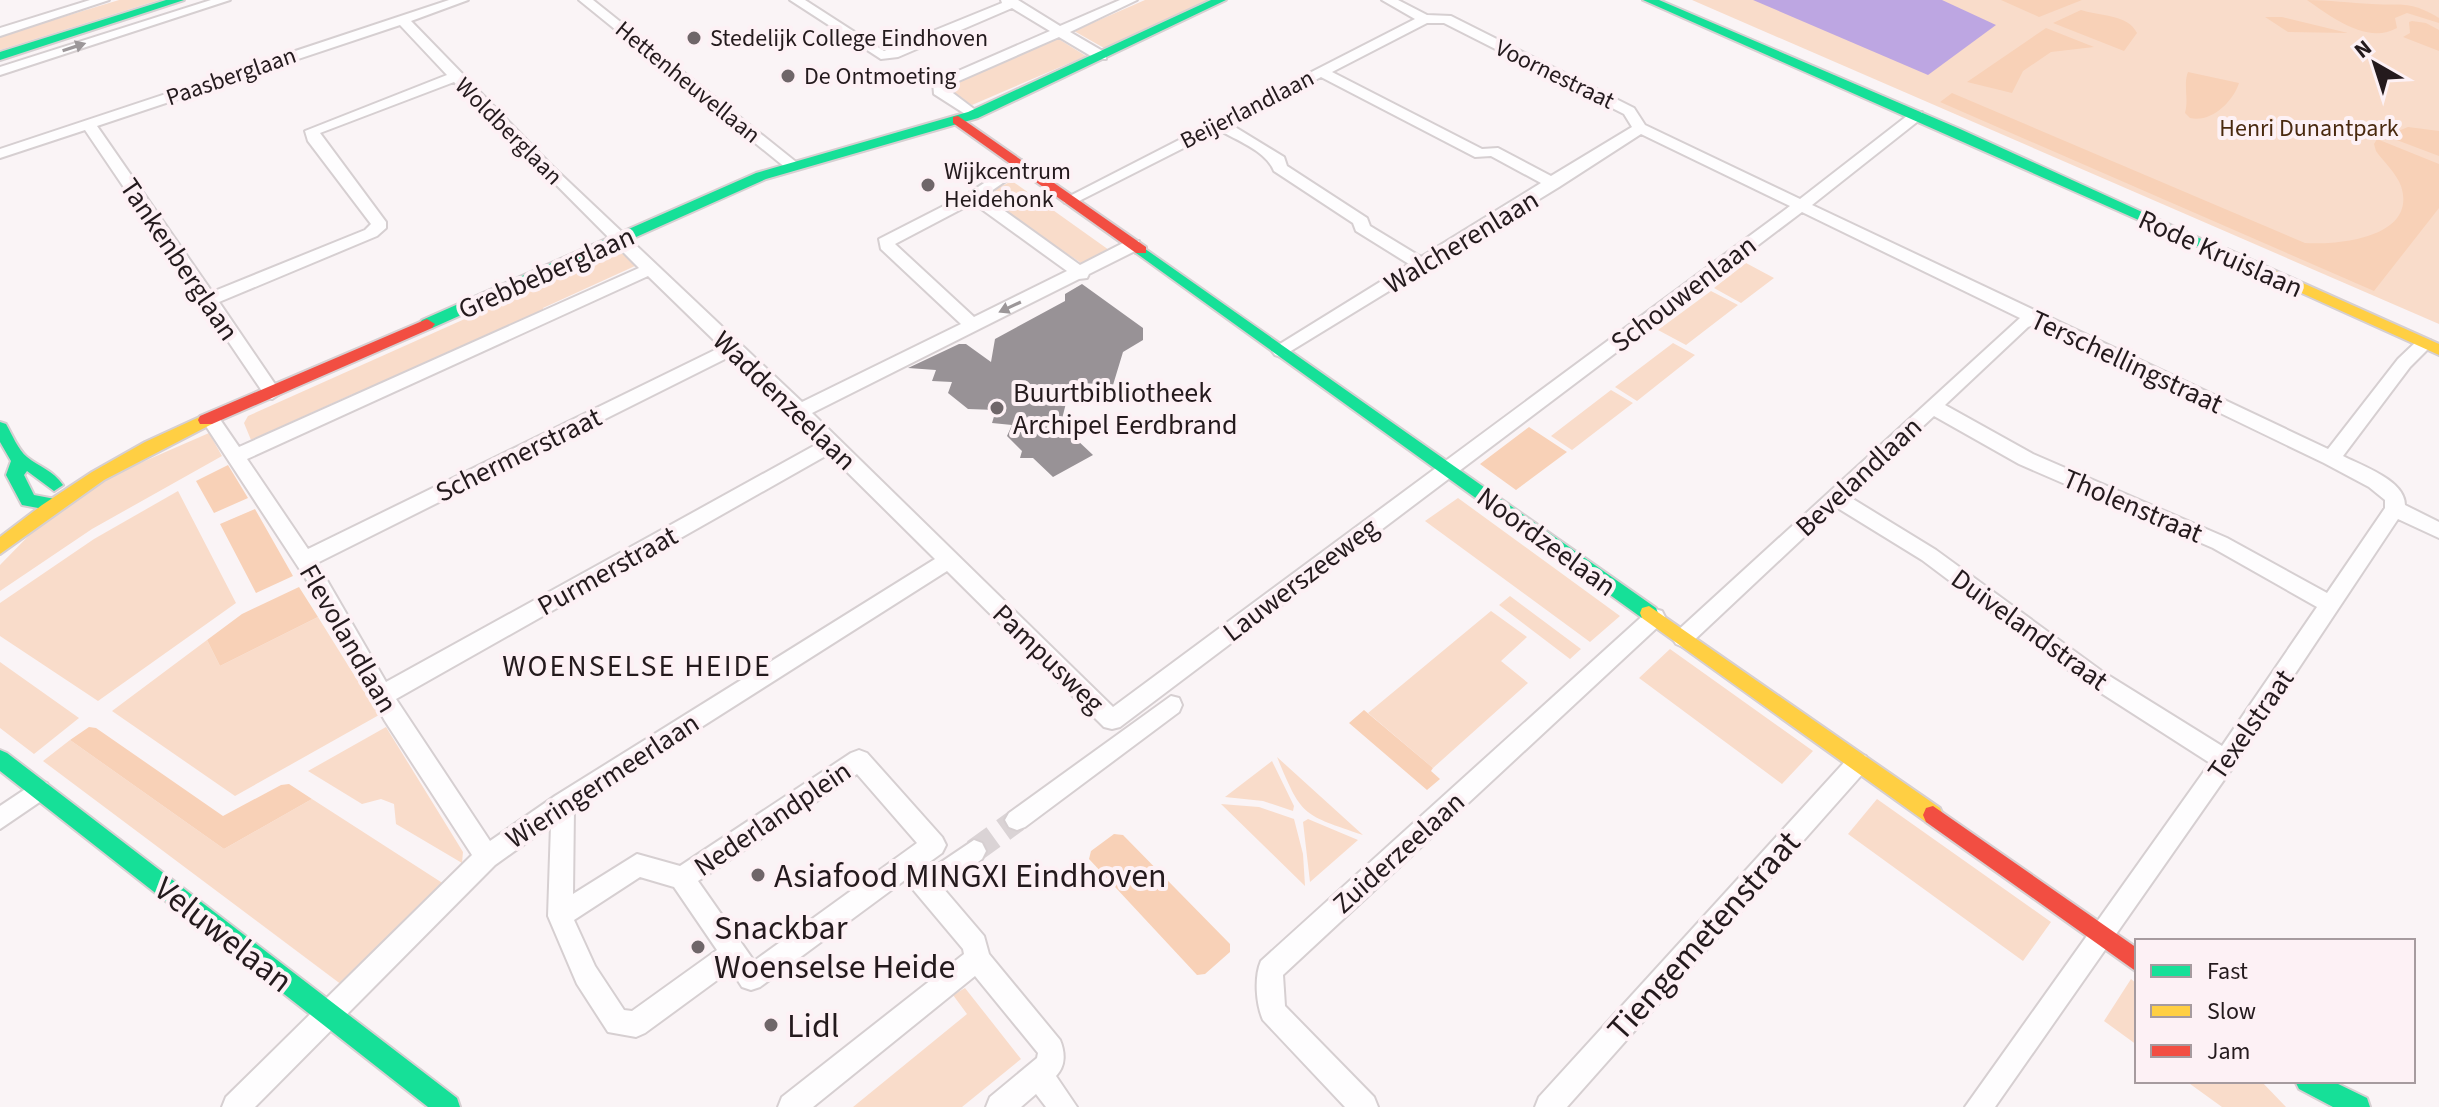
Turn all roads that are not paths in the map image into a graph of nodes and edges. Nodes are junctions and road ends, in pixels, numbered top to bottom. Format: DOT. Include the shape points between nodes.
graph roads {
  1 [pos="103,0"];
  2 [pos="178,0"];
  3 [pos="224,0"];
  4 [pos="462,0"];
  5 [pos="585,0"];
  6 [pos="796,0"];
  7 [pos="1131,0"];
  8 [pos="1220,0"];
  9 [pos="1388,0"];
  10 [pos="1649,0"];
  11 [pos="1010,2"];
  12 [pos="401,18"];
  13 [pos="1425,19"];
  14 [pos="0,32"];
  15 [pos="1061,32"];
  16 [pos="0,56"];
  17 [pos="1101,56"];
  18 [pos="0,71"];
  19 [pos="1322,72"];
  20 [pos="455,77"];
  21 [pos="965,117"];
  22 [pos="1913,117"];
  23 [pos="1219,124"];
  24 [pos="89,125"];
  25 [pos="1640,128"];
  26 [pos="0,154"];
  27 [pos="791,165"];
  28 [pos="1021,165"];
  29 [pos="1554,184"];
  30 [pos="974,196"];
  31 [pos="1070,200"];
  32 [pos="1799,207"];
  33 [pos="621,240"];
  34 [pos="1133,245"];
  35 [pos="1422,265"];
  36 [pos="650,269"];
  37 [pos="1081,274"];
  38 [pos="211,299"];
  39 [pos="2035,318"];
  40 [pos="972,325"];
  41 [pos="2432,347"];
  42 [pos="733,348"];
  43 [pos="1281,351"];
  44 [pos="272,393"];
  45 [pos="1933,407"];
  46 [pos="800,411"];
  47 [pos="211,420"];
  48 [pos="0,428"];
  49 [pos="831,445"];
  50 [pos="235,456"];
  51 [pos="128,458"];
  52 [pos="2331,458"];
  53 [pos="20,461"];
  54 [pos="1447,469"];
  55 [pos="54,485"];
  56 [pos="1836,498"];
  57 [pos="28,500"];
  58 [pos="49,504"];
  59 [pos="2395,509"];
  60 [pos="12,511"];
  61 [pos="2439,531"];
  62 [pos="0,547"];
  63 [pos="304,560"];
  64 [pos="949,560"];
  65 [pos="2332,605"];
  66 [pos="1655,617"];
  67 [pos="1683,638"];
  68 [pos="1153,689"];
  69 [pos="383,695"];
  70 [pos="1171,705"];
  71 [pos="0,759"];
  72 [pos="2225,760"];
  73 [pos="1858,763"];
  74 [pos="39,790"];
  75 [pos="563,803"];
  76 [pos="0,819"];
  77 [pos="1017,820"];
  78 [pos="974,851"];
  79 [pos="487,857"];
  80 [pos="907,864"];
  81 [pos="682,878"];
  82 [pos="926,886"];
  83 [pos="560,916"];
  84 [pos="2099,934"];
  85 [pos="734,953"];
  86 [pos="977,959"];
  87 [pos="2135,960"];
  88 [pos="328,1014"];
  89 [pos="1038,1075"];
  90 [pos="2307,1083"];
  91 [pos="2309,1083"];
  92 [pos="236,1107"];
  93 [pos="448,1107"];
  94 [pos="792,1107"];
  95 [pos="1000,1107"];
  96 [pos="1063,1107"];
  97 [pos="1364,1107"];
  98 [pos="1549,1107"];
  99 [pos="1979,1107"];
  100 [pos="2330,1107"];
  101 [pos="2358,1107"];
  1 -- 14 [label="street"];
  2 -- 16 [label="street"];
  18 -- 3 [label="street, one-way"];
  4 -- 12 [label="street, Paasberglaan"];
  5 -- 27 [label="street, Hettenheuvellaan"];
  6 -- 11 [label="street" via="881,55"];
  7 -- 15 [label="street"];
  8 -- 17 [label="street, Grebbeberglaan"];
  9 -- 13 [label="street, Voornestraat"];
  10 -- 22 [label="street, Rode Kruislaan"];
  11 -- 15 [label="street"];
  12 -- 20 [label="street, Woldberglaan"];
  12 -- 24 [label="street, Paasberglaan"];
  13 -- 19 [label="street, Beijerlandlaan"];
  13 -- 25 [label="street, Voornestraat" via="1446,19 1600,96 1629,111"];
  15 -- 17 [label="street"];
  15 -- 21 [label="street" via="938,85"];
  17 -- 21 [label="street, Grebbeberglaan"];
  19 -- 23 [label="street, Beijerlandlaan"];
  19 -- 29 [label="street" via="1480,154 1493,151"];
  20 -- 33 [label="street, Woldberglaan"];
  20 -- 38 [label="street" via="312,131 380,225"];
  21 -- 27 [label="street, Grebbeberglaan"];
  21 -- 28 [label="street, Noordzeelaan"];
  22 -- 32 [label="street, Schouwenlaan"];
  22 -- 41 [label="street, Rode Kruislaan"];
  23 -- 31 [label="street, Beijerlandlaan"];
  23 -- 35 [label="street" via="1279,160 1279,168"];
  24 -- 26 [label="street, Paasberglaan"];
  24 -- 38 [label="street, Tankenberglaan"];
  25 -- 29 [label="street, Walcherenlaan"];
  25 -- 32 [label="street, Voornestraat"];
  27 -- 33 [label="street, Grebbeberglaan"];
  28 -- 30 [label="street"];
  28 -- 31 [label="street, Noordzeelaan"];
  29 -- 35 [label="street, Walcherenlaan"];
  30 -- 37 [label="street"];
  30 -- 40 [label="street" via="887,239 887,245"];
  31 -- 34 [label="street, Noordzeelaan"];
  32 -- 39 [label="street, Terschellingstraat"];
  32 -- 54 [label="street, Schouwenlaan"];
  33 -- 36 [label="street, Waddenzeelaan"];
  33 -- 44 [label="street, Grebbeberglaan"];
  34 -- 37 [label="street"];
  34 -- 43 [label="street, Noordzeelaan"];
  35 -- 43 [label="street, Walcherenlaan"];
  36 -- 42 [label="street, Waddenzeelaan"];
  36 -- 50 [label="street, Grebbeberglaan"];
  37 -- 40 [label="street, one-way"];
  38 -- 44 [label="street, Tankenberglaan"];
  39 -- 45 [label="street, Bevelandlaan" via="2022,323"];
  39 -- 52 [label="street, Terschellingstraat"];
  40 -- 46 [label="street"];
  41 -- 52 [label="street" via="2412,353"];
  42 -- 46 [label="street, Waddenzeelaan"];
  42 -- 63 [label="street, Schermerstraat"];
  43 -- 54 [label="street, Noordzeelaan"];
  44 -- 47 [label="street, Grebbeberglaan"];
  45 -- 56 [label="street, Bevelandlaan"];
  45 -- 65 [label="street, Tholenstraat" via="2026,459 2220,543"];
  46 -- 49 [label="street, Waddenzeelaan"];
  47 -- 50 [label="street, Flevolandlaan"];
  47 -- 51 [label="street, Grebbeberglaan"];
  48 -- 53 [label="street"];
  49 -- 64 [label="street, Waddenzeelaan"];
  49 -- 69 [label="street, Purmerstraat"];
  50 -- 63 [label="street, Flevolandlaan"];
  51 -- 55 [label="street, Grebbeberglaan"];
  51 -- 58 [label="street, Grebbeberglaan"];
  52 -- 59 [label="street, Terschellingstraat" via="2395,497"];
  53 -- 55 [label="street"];
  53 -- 57 [label="street" via="15,475"];
  54 -- 66 [label="street, Noordzeelaan"];
  54 -- 68 [label="street, Lauwerszeeweg"];
  55 -- 57 [label="street, Grebbeberglaan"];
  55 -- 58 [label="street"];
  56 -- 67 [label="street, Bevelandlaan"];
  56 -- 72 [label="street, Duivelandstraat" via="1929,555 2095,678"];
  57 -- 58 [label="street"];
  57 -- 60 [label="street, Grebbeberglaan"];
  58 -- 62 [label="street, Grebbeberglaan"];
  59 -- 61 [label="street, Terschellingstraat"];
  59 -- 65 [label="street, Texelstraat"];
  63 -- 69 [label="street, Flevolandlaan"];
  64 -- 68 [label="street, Pampusweg" via="1112,720"];
  64 -- 75 [label="street, Wieringermeerlaan"];
  65 -- 72 [label="street, Texelstraat"];
  66 -- 67 [label="street, Noordzeelaan"];
  66 -- 97 [label="street, Zuiderzeelaan" via="1270,970 1272,1011"];
  67 -- 73 [label="street, Noordzeelaan"];
  69 -- 79 [label="street, Flevolandlaan"];
  70 -- 77 [label="street"];
  71 -- 74 [label="street, Veluwelaan"];
  72 -- 84 [label="street, Texelstraat"];
  73 -- 84 [label="street, Noordzeelaan"];
  73 -- 98 [label="street, Tiengemetenstraat"];
  74 -- 76 [label="street"];
  74 -- 88 [label="street, Veluwelaan"];
  75 -- 79 [label="street, Wieringermeerlaan"];
  75 -- 83 [label="street"];
  78 -- 82 [label="street"];
  79 -- 88 [label="street, Wieringermeerlaan"];
  80 -- 81 [label="street, Nederlandplein" via="934,845 859,760"];
  80 -- 82 [label="street"];
  80 -- 85 [label="street, Nederlandplein" via="751,978"];
  81 -- 83 [label="street, Nederlandplein" via="637,865"];
  81 -- 85 [label="street, Nederlandplein"];
  82 -- 86 [label="street" via="975,944"];
  83 -- 85 [label="street" via="586,975 617,1023 636,1024"];
  84 -- 87 [label="street, Noordzeelaan"];
  84 -- 99 [label="street, Texelstraat"];
  86 -- 89 [label="street" via="1051,1049 1050,1064"];
  86 -- 94 [label="street"];
  88 -- 92 [label="street, Wieringermeerlaan"];
  88 -- 93 [label="street, Veluwelaan"];
  89 -- 95 [label="street"];
  89 -- 96 [label="street"];
  90 -- 100 [label="street"];
  91 -- 101 [label="street"];
}
